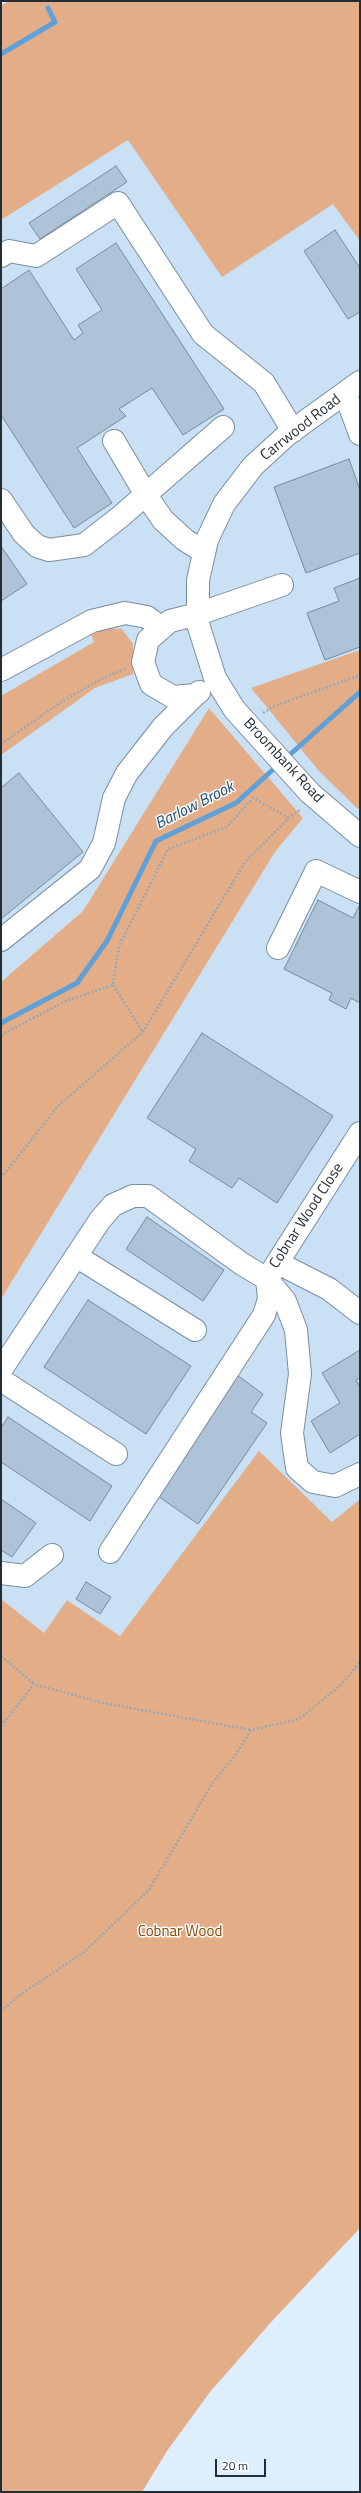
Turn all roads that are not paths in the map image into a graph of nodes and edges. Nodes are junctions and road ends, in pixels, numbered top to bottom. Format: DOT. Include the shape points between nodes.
graph roads {
  1 [pos="1,256"];
  2 [pos="352,388"];
  3 [pos="223,427"];
  4 [pos="293,431"];
  5 [pos="360,434"];
  6 [pos="114,441"];
  7 [pos="146,495"];
  8 [pos="2,504"];
  9 [pos="204,552"];
  10 [pos="282,585"];
  11 [pos="198,614"];
  12 [pos="162,628"];
  13 [pos="1,670"];
  14 [pos="215,678"];
  15 [pos="195,695"];
  16 [pos="360,836"];
  17 [pos="360,892"];
  18 [pos="1,940"];
  19 [pos="278,948"];
  20 [pos="360,1133"];
  21 [pos="76,1256"];
  22 [pos="272,1271"];
  23 [pos="360,1313"];
  24 [pos="195,1330"];
  25 [pos="1,1370"];
  26 [pos="1,1380"];
  27 [pos="116,1454"];
  28 [pos="360,1474"];
  29 [pos="110,1552"];
  30 [pos="52,1555"];
  31 [pos="1,1573"];
  1 -- 4 [label="street" via="9,251 36,256 118,203 203,334 264,383"];
  2 -- 4 [label="street, Carrwood Road"];
  2 -- 5 [label="street"];
  3 -- 7 [label="street"];
  4 -- 9 [label="street, Carrwood Road" via="253,466 224,504"];
  6 -- 7 [label="street"];
  7 -- 8 [label="street" via="84,545 49,550 37,546 24,534"];
  7 -- 9 [label="street" via="163,520 185,540"];
  9 -- 11 [label="street, Carrwood Road" via="198,580"];
  10 -- 11 [label="street"];
  11 -- 12 [label="street" via="170,621"];
  11 -- 14 [label="street, Carrwood Road" via="198,624"];
  12 -- 13 [label="street" via="147,617 125,613 92,621"];
  12 -- 15 [label="street" via="148,640 143,662 151,684 173,697"];
  14 -- 15 [label="street"];
  14 -- 16 [label="street, Broombank Road" via="234,709 258,738 310,793"];
  15 -- 18 [label="street" via="163,726 127,773 114,798 104,843 90,870"];
  17 -- 19 [label="street" via="316,871"];
  20 -- 22 [label="street, Cobnar Wood Close"];
  21 -- 22 [label="street" via="113,1205 133,1196 148,1196 242,1264"];
  21 -- 24 [label="street"];
  21 -- 25 [label="street"];
  22 -- 23 [label="street" via="329,1289"];
  22 -- 28 [label="street" via="296,1330 300,1374 292,1433 297,1468 313,1482 335,1486"];
  22 -- 29 [label="street" via="269,1299 264,1315"];
  26 -- 27 [label="street"];
  30 -- 31 [label="street" via="25,1576"];
}
